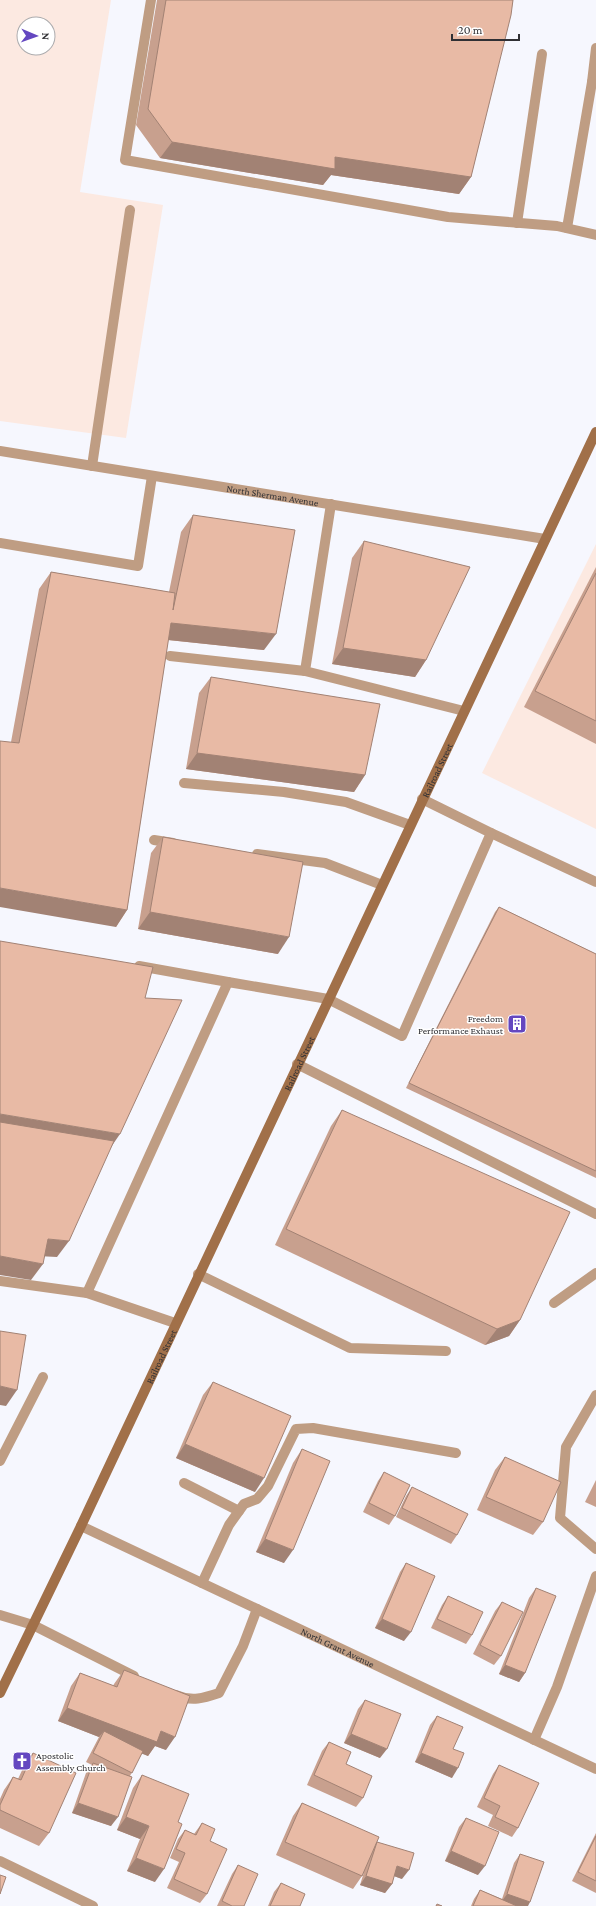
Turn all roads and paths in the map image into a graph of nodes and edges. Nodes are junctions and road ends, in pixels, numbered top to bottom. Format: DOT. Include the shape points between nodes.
graph roads {
  1 [pos="151,0"];
  2 [pos="596,48"];
  3 [pos="542,54"];
  4 [pos="594,82"];
  5 [pos="130,210"];
  6 [pos="517,223"];
  7 [pos="568,228"];
  8 [pos="596,235"];
  9 [pos="596,432"];
  10 [pos="0,451"];
  11 [pos="92,466"];
  12 [pos="152,476"];
  13 [pos="331,504"];
  14 [pos="545,539"];
  15 [pos="0,543"];
  16 [pos="170,656"];
  17 [pos="305,671"];
  18 [pos="464,711"];
  19 [pos="184,783"];
  20 [pos="422,799"];
  21 [pos="410,825"];
  22 [pos="491,832"];
  23 [pos="154,840"];
  24 [pos="185,844"];
  25 [pos="247,853"];
  26 [pos="596,882"];
  27 [pos="382,885"];
  28 [pos="130,964"];
  29 [pos="228,982"];
  30 [pos="328,999"];
  31 [pos="297,1064"];
  32 [pos="596,1214"];
  33 [pos="596,1273"];
  34 [pos="198,1274"];
  35 [pos="0,1281"];
  36 [pos="87,1294"];
  37 [pos="554,1303"];
  38 [pos="175,1323"];
  39 [pos="446,1351"];
  40 [pos="43,1378"];
  41 [pos="596,1395"];
  42 [pos="456,1453"];
  43 [pos="0,1461"];
  44 [pos="184,1483"];
  45 [pos="239,1511"];
  46 [pos="80,1526"];
  47 [pos="596,1549"];
  48 [pos="596,1576"];
  49 [pos="202,1583"];
  50 [pos="256,1609"];
  51 [pos="0,1615"];
  52 [pos="33,1625"];
  53 [pos="141,1680"];
  54 [pos="170,1692"];
  55 [pos="0,1693"];
  56 [pos="534,1740"];
  57 [pos="596,1768"];
  58 [pos="0,1861"];
  59 [pos="93,1906"];
  1 -- 6 [label="street" via="125,160 448,217"];
  2 -- 4 [label="street"];
  3 -- 6 [label="street"];
  4 -- 7 [label="street"];
  5 -- 11 [label="street"];
  6 -- 7 [label="street"];
  7 -- 8 [label="street"];
  9 -- 14 [label="main road, Railroad Street"];
  10 -- 11 [label="street, North Sherman Avenue"];
  11 -- 12 [label="street, North Sherman Avenue"];
  12 -- 13 [label="street, North Sherman Avenue"];
  12 -- 15 [label="street" via="138,566"];
  13 -- 14 [label="street, North Sherman Avenue"];
  13 -- 17 [label="street"];
  14 -- 18 [label="main road, Railroad Street"];
  16 -- 17 [label="street"];
  17 -- 18 [label="street"];
  18 -- 20 [label="main road, Railroad Street"];
  19 -- 21 [label="street" via="284,792 346,802"];
  20 -- 21 [label="main road, Railroad Street"];
  20 -- 22 [label="street"];
  21 -- 27 [label="main road, Railroad Street"];
  22 -- 26 [label="street"];
  22 -- 30 [label="street" via="402,1036"];
  23 -- 24 [label="street"];
  25 -- 27 [label="street" via="325,863"];
  27 -- 30 [label="main road, Railroad Street"];
  28 -- 29 [label="street"];
  29 -- 30 [label="street"];
  29 -- 36 [label="street"];
  30 -- 31 [label="main road, Railroad Street"];
  31 -- 32 [label="street"];
  31 -- 34 [label="main road, Railroad Street"];
  33 -- 37 [label="street"];
  34 -- 38 [label="main road, Railroad Street"];
  34 -- 39 [label="street" via="350,1348"];
  35 -- 36 [label="street"];
  36 -- 38 [label="street"];
  38 -- 46 [label="main road, Railroad Street"];
  40 -- 43 [label="street"];
  41 -- 47 [label="street" via="566,1447 560,1518"];
  42 -- 45 [label="street" via="313,1428 296,1429 268,1486 257,1499 244,1504"];
  44 -- 45 [label="street"];
  45 -- 49 [label="street" via="229,1525"];
  46 -- 49 [label="street, North Grant Avenue"];
  46 -- 52 [label="main road, Railroad Street"];
  48 -- 56 [label="street" via="557,1687"];
  49 -- 50 [label="street, North Grant Avenue"];
  50 -- 54 [label="street" via="243,1646 219,1693 201,1700 184,1699"];
  50 -- 56 [label="street, North Grant Avenue"];
  51 -- 52 [label="street"];
  52 -- 53 [label="street"];
  52 -- 55 [label="main road, Railroad Street"];
  56 -- 57 [label="street, North Grant Avenue"];
  58 -- 59 [label="street"];
}
